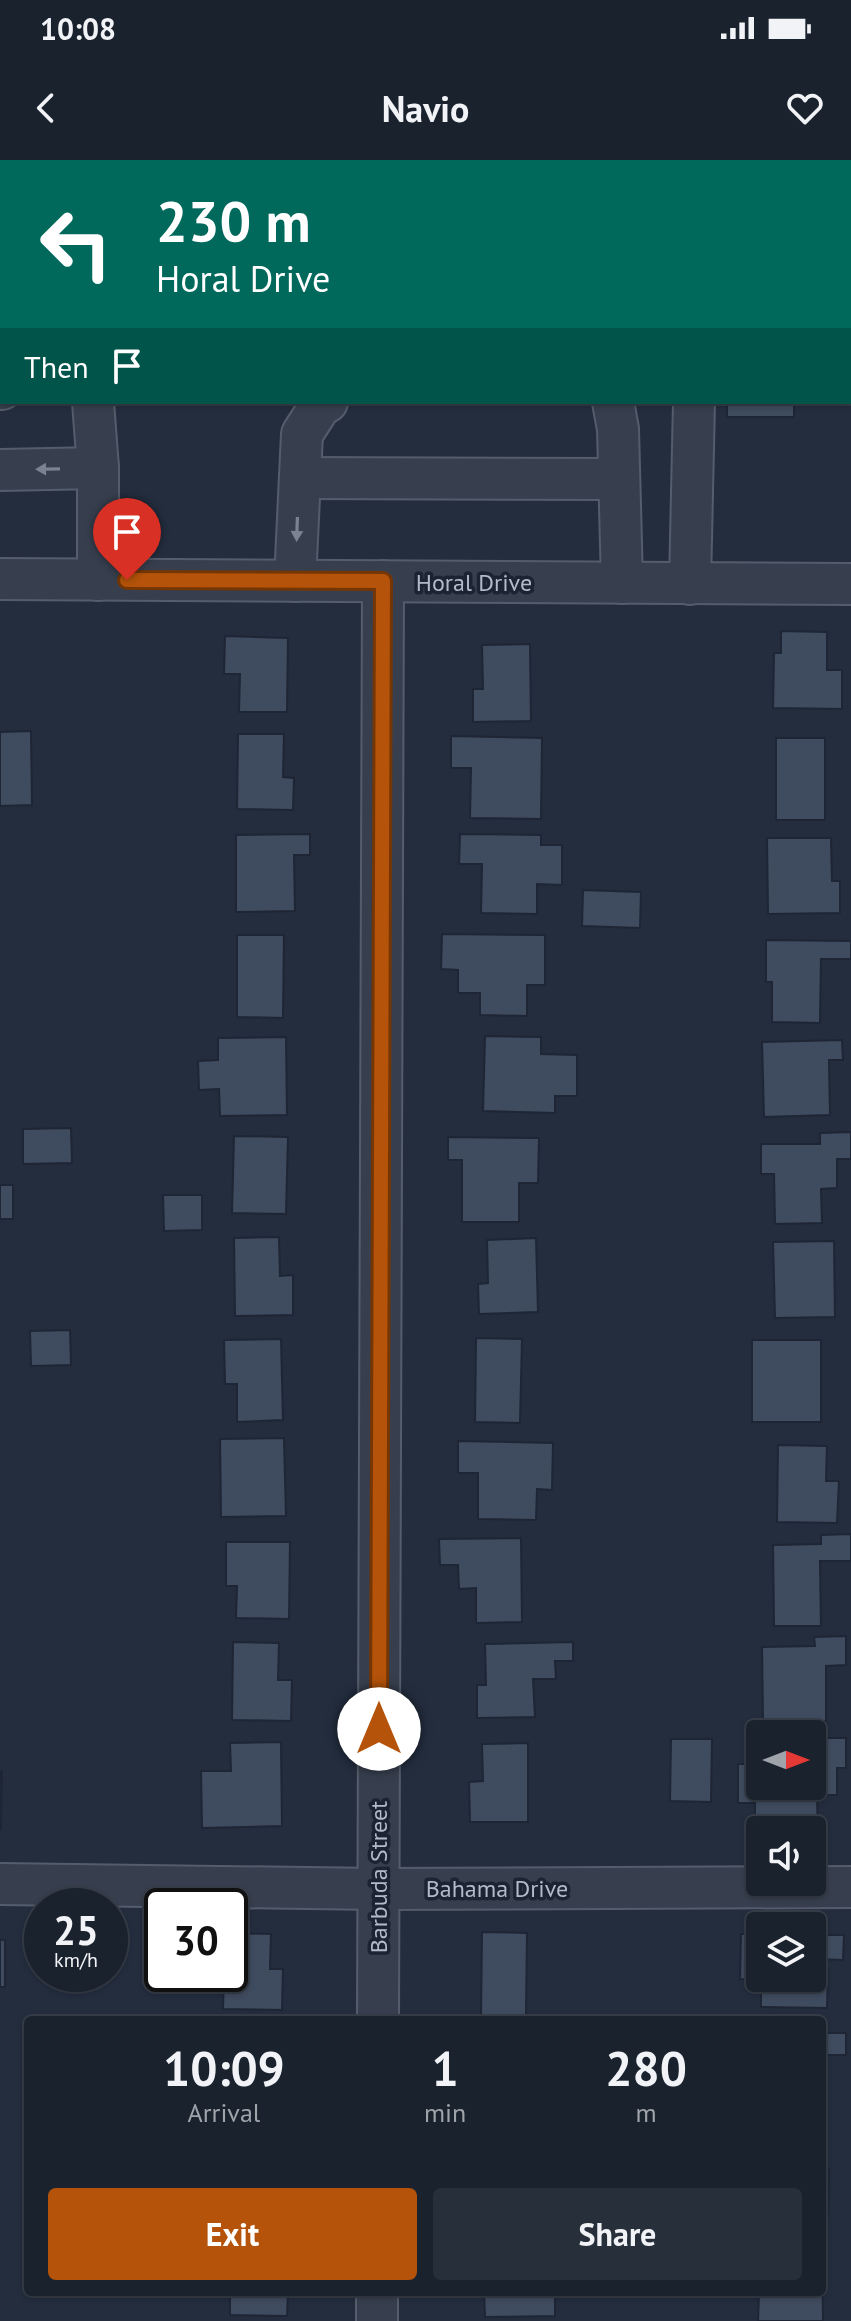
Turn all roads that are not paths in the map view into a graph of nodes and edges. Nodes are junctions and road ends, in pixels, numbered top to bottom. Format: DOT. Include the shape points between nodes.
graph roads {
  1 [pos="93,404"];
  2 [pos="324,404"];
  3 [pos="613,404"];
  4 [pos="694,404"];
  5 [pos="98,468"];
  6 [pos="0,470"];
  7 [pos="300,478"];
  8 [pos="619,479"];
  9 [pos="0,579"];
  10 [pos="98,580"];
  11 [pos="295,581"];
  12 [pos="383,581"];
  13 [pos="622,583"];
  14 [pos="690,584"];
  15 [pos="851,584"];
  16 [pos="0,1884"];
  17 [pos="851,1887"];
  18 [pos="378,1889"];
  19 [pos="378,2016"];
  20 [pos="377,2296"];
  21 [pos="377,2321"];
  1 -- 5 [label="street"];
  2 -- 7 [label="street" via="302,434"];
  3 -- 8 [label="street"];
  4 -- 14 [label="street"];
  5 -- 6 [label="street, one-way"];
  5 -- 10 [label="street"];
  7 -- 8 [label="street"];
  7 -- 11 [label="street, one-way"];
  8 -- 13 [label="street"];
  9 -- 10 [label="street, Horal Drive"];
  10 -- 11 [label="street, Horal Drive"];
  11 -- 12 [label="street, Horal Drive"];
  12 -- 13 [label="street, Horal Drive"];
  12 -- 18 [label="street, Barbuda Street"];
  13 -- 14 [label="street, Horal Drive"];
  14 -- 15 [label="street, Horal Drive"];
  16 -- 18 [label="street, Bahama Drive"];
  17 -- 18 [label="street, Bahama Drive"];
  18 -- 19 [label="street, Barbuda Street"];
  20 -- 21 [label="street"];
}
